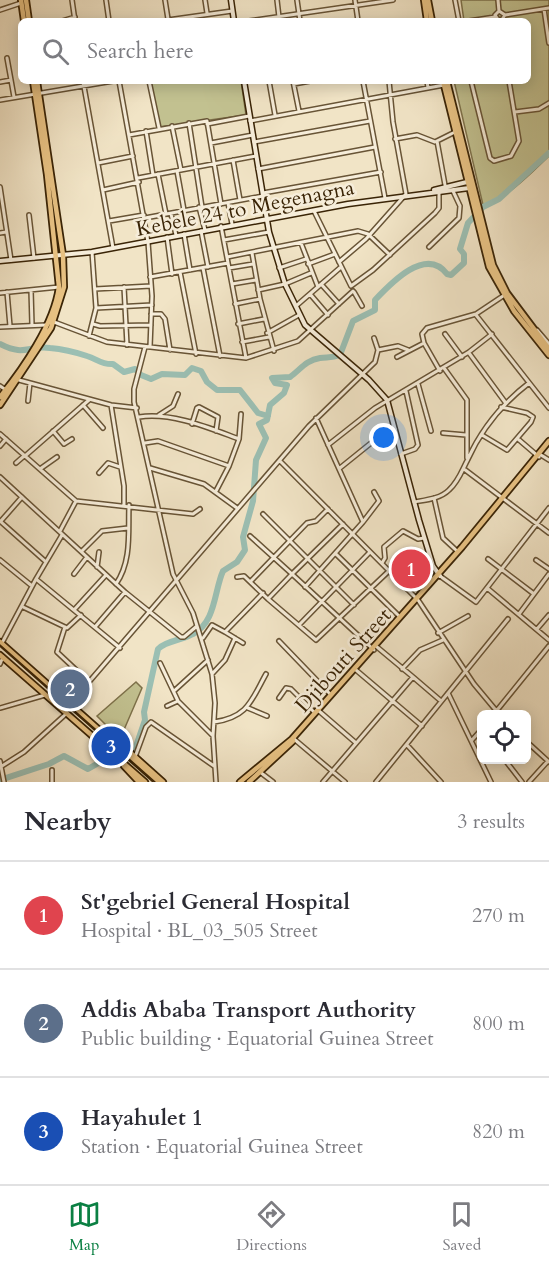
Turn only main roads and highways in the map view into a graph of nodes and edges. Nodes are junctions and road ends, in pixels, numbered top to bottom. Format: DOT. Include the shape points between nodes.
graph roads {
  1 [pos="426,0"];
  2 [pos="23,1"];
  3 [pos="24,18"];
  4 [pos="28,18"];
  5 [pos="429,18"];
  6 [pos="34,84"];
  7 [pos="38,84"];
  8 [pos="445,84"];
  9 [pos="37,94"];
  10 [pos="457,131"];
  11 [pos="474,203"];
  12 [pos="60,255"];
  13 [pos="505,295"];
  14 [pos="549,349"];
  15 [pos="32,354"];
  16 [pos="549,355"];
  17 [pos="0,398"];
  18 [pos="0,405"];
  19 [pos="549,443"];
  20 [pos="1,642"];
  21 [pos="374,648"];
  22 [pos="1,656"];
  23 [pos="332,696"];
  24 [pos="316,713"];
  25 [pos="134,757"];
  26 [pos="121,761"];
  27 [pos="139,782"];
  28 [pos="145,782"];
  29 [pos="158,782"];
  30 [pos="163,782"];
  31 [pos="240,782"];
  32 [pos="249,782"];
  1 -- 5 [label="main road"];
  2 -- 3 [label="main road"];
  2 -- 4 [label="main road"];
  6 -- 9 [label="main road"];
  7 -- 9 [label="main road"];
  8 -- 10 [label="main road"];
  9 -- 12 [label="main road"];
  10 -- 11 [label="main road"];
  10 -- 11 [label="main road"];
  11 -- 13 [label="main road"];
  12 -- 15 [label="main road" via="56,305"];
  12 -- 15 [label="main road" via="64,287 54,322"];
  13 -- 14 [label="main road"];
  13 -- 16 [label="main road"];
  15 -- 17 [label="main road"];
  15 -- 18 [label="main road" via="31,362"];
  19 -- 21 [label="main road, Djibouti Street"];
  20 -- 25 [label="main road"];
  21 -- 23 [label="main road, Djibouti Street"];
  21 -- 23 [label="main road, Djibouti Street"];
  22 -- 26 [label="main road"];
  23 -- 24 [label="main road, Djibouti Street"];
  24 -- 31 [label="main road, Djibouti Street"];
  24 -- 32 [label="main road, Djibouti Street"];
  25 -- 29 [label="main road"];
  25 -- 30 [label="main road"];
  26 -- 27 [label="main road"];
  26 -- 28 [label="main road"];
}
